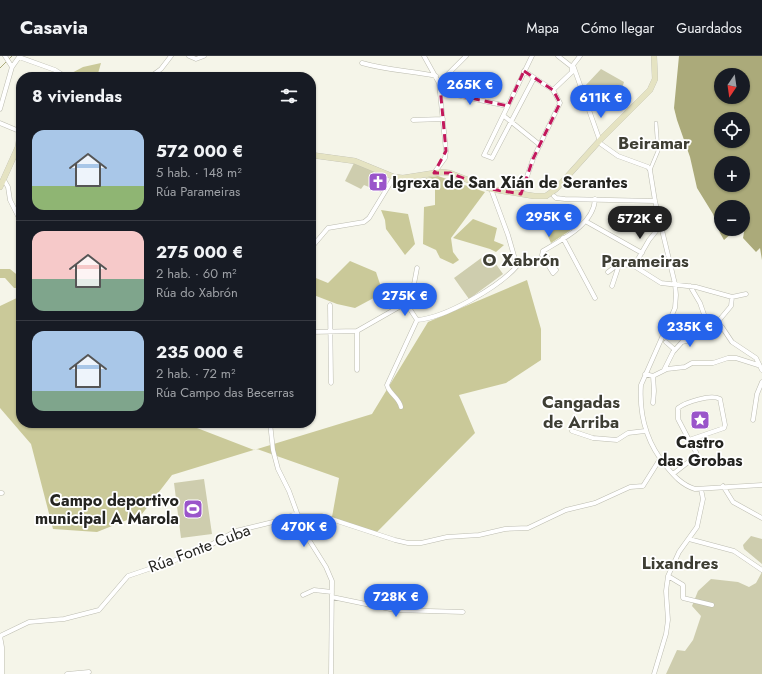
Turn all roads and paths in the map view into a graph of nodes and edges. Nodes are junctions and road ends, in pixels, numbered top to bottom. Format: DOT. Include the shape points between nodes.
graph roads {
  1 [pos="6,56"];
  2 [pos="171,56"];
  3 [pos="189,56"];
  4 [pos="204,56"];
  5 [pos="424,56"];
  6 [pos="466,56"];
  7 [pos="532,56"];
  8 [pos="558,56"];
  9 [pos="580,56"];
  10 [pos="654,56"];
  11 [pos="362,63"];
  12 [pos="12,67"];
  13 [pos="524,71"];
  14 [pos="58,72"];
  15 [pos="157,72"];
  16 [pos="436,76"];
  17 [pos="534,78"];
  18 [pos="440,84"];
  19 [pos="553,90"];
  20 [pos="507,106"];
  21 [pos="0,109"];
  22 [pos="504,116"];
  23 [pos="443,119"];
  24 [pos="413,120"];
  25 [pos="512,121"];
  26 [pos="0,123"];
  27 [pos="656,123"];
  28 [pos="16,129"];
  29 [pos="600,139"];
  30 [pos="540,144"];
  31 [pos="16,151"];
  32 [pos="316,156"];
  33 [pos="650,170"];
  34 [pos="434,173"];
  35 [pos="394,177"];
  36 [pos="4,180"];
  37 [pos="0,187"];
  38 [pos="491,189"];
  39 [pos="521,194"];
  40 [pos="551,195"];
  41 [pos="595,199"];
  42 [pos="655,201"];
  43 [pos="16,212"];
  44 [pos="587,222"];
  45 [pos="661,225"];
  46 [pos="563,238"];
  47 [pos="316,242"];
  48 [pos="543,251"];
  49 [pos="642,253"];
  50 [pos="619,265"];
  51 [pos="634,266"];
  52 [pos="417,268"];
  53 [pos="608,272"];
  54 [pos="675,284"];
  55 [pos="612,286"];
  56 [pos="690,286"];
  57 [pos="746,294"];
  58 [pos="732,297"];
  59 [pos="596,298"];
  60 [pos="406,303"];
  61 [pos="330,305"];
  62 [pos="417,320"];
  63 [pos="706,320"];
  64 [pos="716,324"];
  65 [pos="330,331"];
  66 [pos="356,331"];
  67 [pos="316,332"];
  68 [pos="666,342"];
  69 [pos="675,350"];
  70 [pos="760,364"];
  71 [pos="357,370"];
  72 [pos="664,370"];
  73 [pos="762,370"];
  74 [pos="645,374"];
  75 [pos="653,376"];
  76 [pos="762,382"];
  77 [pos="332,383"];
  78 [pos="653,403"];
  79 [pos="401,407"];
  80 [pos="753,420"];
  81 [pos="271,428"];
  82 [pos="572,431"];
  83 [pos="645,431"];
  84 [pos="689,440"];
  85 [pos="660,459"];
  86 [pos="673,474"];
  87 [pos="762,485"];
  88 [pos="723,486"];
  89 [pos="701,489"];
  90 [pos="296,515"];
  91 [pos="762,518"];
  92 [pos="689,539"];
  93 [pos="762,570"];
  94 [pos="668,576"];
  95 [pos="302,595"];
  96 [pos="332,595"];
  97 [pos="712,605"];
  98 [pos="463,612"];
  99 [pos="0,636"];
  100 [pos="89,672"];
  101 [pos="2,674"];
  102 [pos="67,674"];
  103 [pos="331,674"];
  104 [pos="654,674"];
  1 -- 12 [label="street"];
  2 -- 15 [label="street"];
  3 -- 4 [label="street" via="196,59"];
  5 -- 16 [label="street"];
  6 -- 18 [label="street"];
  7 -- 13 [label="street"];
  8 -- 19 [label="street" via="572,69 571,74"];
  9 -- 29 [label="street" via="573,65"];
  10 -- 29 [label="main road" via="655,78 648,92"];
  11 -- 16 [label="street"];
  12 -- 14 [label="street" via="19,57"];
  12 -- 21 [label="street"];
  13 -- 17 [label="street"];
  13 -- 20 [label="street"];
  16 -- 18 [label="street"];
  17 -- 19 [label="street"];
  17 -- 25 [label="street"];
  18 -- 20 [label="street" via="456,95"];
  18 -- 23 [label="street"];
  19 -- 30 [label="street" via="560,103"];
  20 -- 22 [label="street"];
  22 -- 25 [label="street"];
  22 -- 25 [label="street" via="484,155 492,158"];
  23 -- 24 [label="street"];
  23 -- 34 [label="street" via="445,158"];
  25 -- 30 [label="street"];
  26 -- 28 [label="street"];
  27 -- 33 [label="street" via="658,151"];
  29 -- 33 [label="street" via="601,144 618,156"];
  29 -- 40 [label="main road"];
  30 -- 39 [label="street"];
  31 -- 36 [label="main road"];
  32 -- 35 [label="main road" via="355,161"];
  33 -- 42 [label="street"];
  34 -- 35 [label="main road"];
  34 -- 38 [label="main road" via="450,173"];
  35 -- 47 [label="street" via="369,218 364,222 328,228"];
  36 -- 37 [label="main road"];
  36 -- 43 [label="street"];
  38 -- 39 [label="main road"];
  38 -- 62 [label="street" via="517,266 509,275 458,307 436,317"];
  39 -- 40 [label="main road"];
  40 -- 41 [label="street" via="556,198"];
  41 -- 42 [label="street"];
  41 -- 44 [label="street"];
  42 -- 45 [label="street"];
  44 -- 46 [label="street"];
  44 -- 49 [label="street"];
  45 -- 49 [label="street"];
  45 -- 54 [label="street"];
  46 -- 48 [label="street"];
  46 -- 59 [label="street"];
  48 -- 48 [label="street" via="542,255 553,273 556,270"];
  49 -- 51 [label="street"];
  50 -- 51 [label="street"];
  50 -- 53 [label="street"];
  50 -- 55 [label="street"];
  51 -- 54 [label="street" via="660,284"];
  52 -- 60 [label="street" via="412,295"];
  54 -- 56 [label="street"];
  54 -- 74 [label="street" via="675,308"];
  56 -- 58 [label="street"];
  56 -- 63 [label="street"];
  57 -- 58 [label="street"];
  58 -- 64 [label="street" via="731,306"];
  60 -- 62 [label="street"];
  60 -- 66 [label="street"];
  61 -- 65 [label="street"];
  62 -- 79 [label="street" via="387,385"];
  63 -- 64 [label="street"];
  63 -- 69 [label="street" via="690,340 682,342"];
  64 -- 70 [label="street" via="722,327 732,342 756,358"];
  65 -- 66 [label="street"];
  65 -- 67 [label="street"];
  65 -- 77 [label="street"];
  66 -- 71 [label="street"];
  68 -- 69 [label="street"];
  69 -- 72 [label="street"];
  70 -- 72 [label="street" via="728,358"];
  70 -- 73 [label="street"];
  72 -- 75 [label="street"];
  74 -- 75 [label="street"];
  74 -- 83 [label="street" via="640,398"];
  75 -- 78 [label="street"];
  76 -- 80 [label="street" via="757,394"];
  81 -- 90 [label="street" via="278,469 289,491"];
  82 -- 83 [label="street" via="593,438 617,440 628,433"];
  83 -- 85 [label="street"];
  84 -- 84 [label="street" via="724,428 720,399 710,398 678,408 678,419"];
  84 -- 86 [label="street" via="696,456"];
  85 -- 86 [label="street"];
  85 -- 90 [label="street" via="643,486 630,487 595,503 566,510 528,528 505,529 408,544 330,518"];
  86 -- 89 [label="street" via="685,486"];
  87 -- 88 [label="street"];
  88 -- 89 [label="street"];
  88 -- 91 [label="street" via="733,502"];
  89 -- 92 [label="street" via="703,499 698,527"];
  90 -- 96 [label="street" via="326,567 332,581"];
  90 -- 99 [label="street, Rúa Fonte Cuba" via="236,531 196,553 128,576 99,610 64,619 29,622"];
  92 -- 93 [label="street" via="734,551"];
  92 -- 94 [label="street" via="679,552"];
  94 -- 97 [label="street" via="683,585 683,598"];
  94 -- 104 [label="street" via="668,620"];
  95 -- 96 [label="street" via="314,590"];
  96 -- 98 [label="street" via="395,610"];
  96 -- 103 [label="street"];
  99 -- 101 [label="street"];
  100 -- 102 [label="street"];
}
